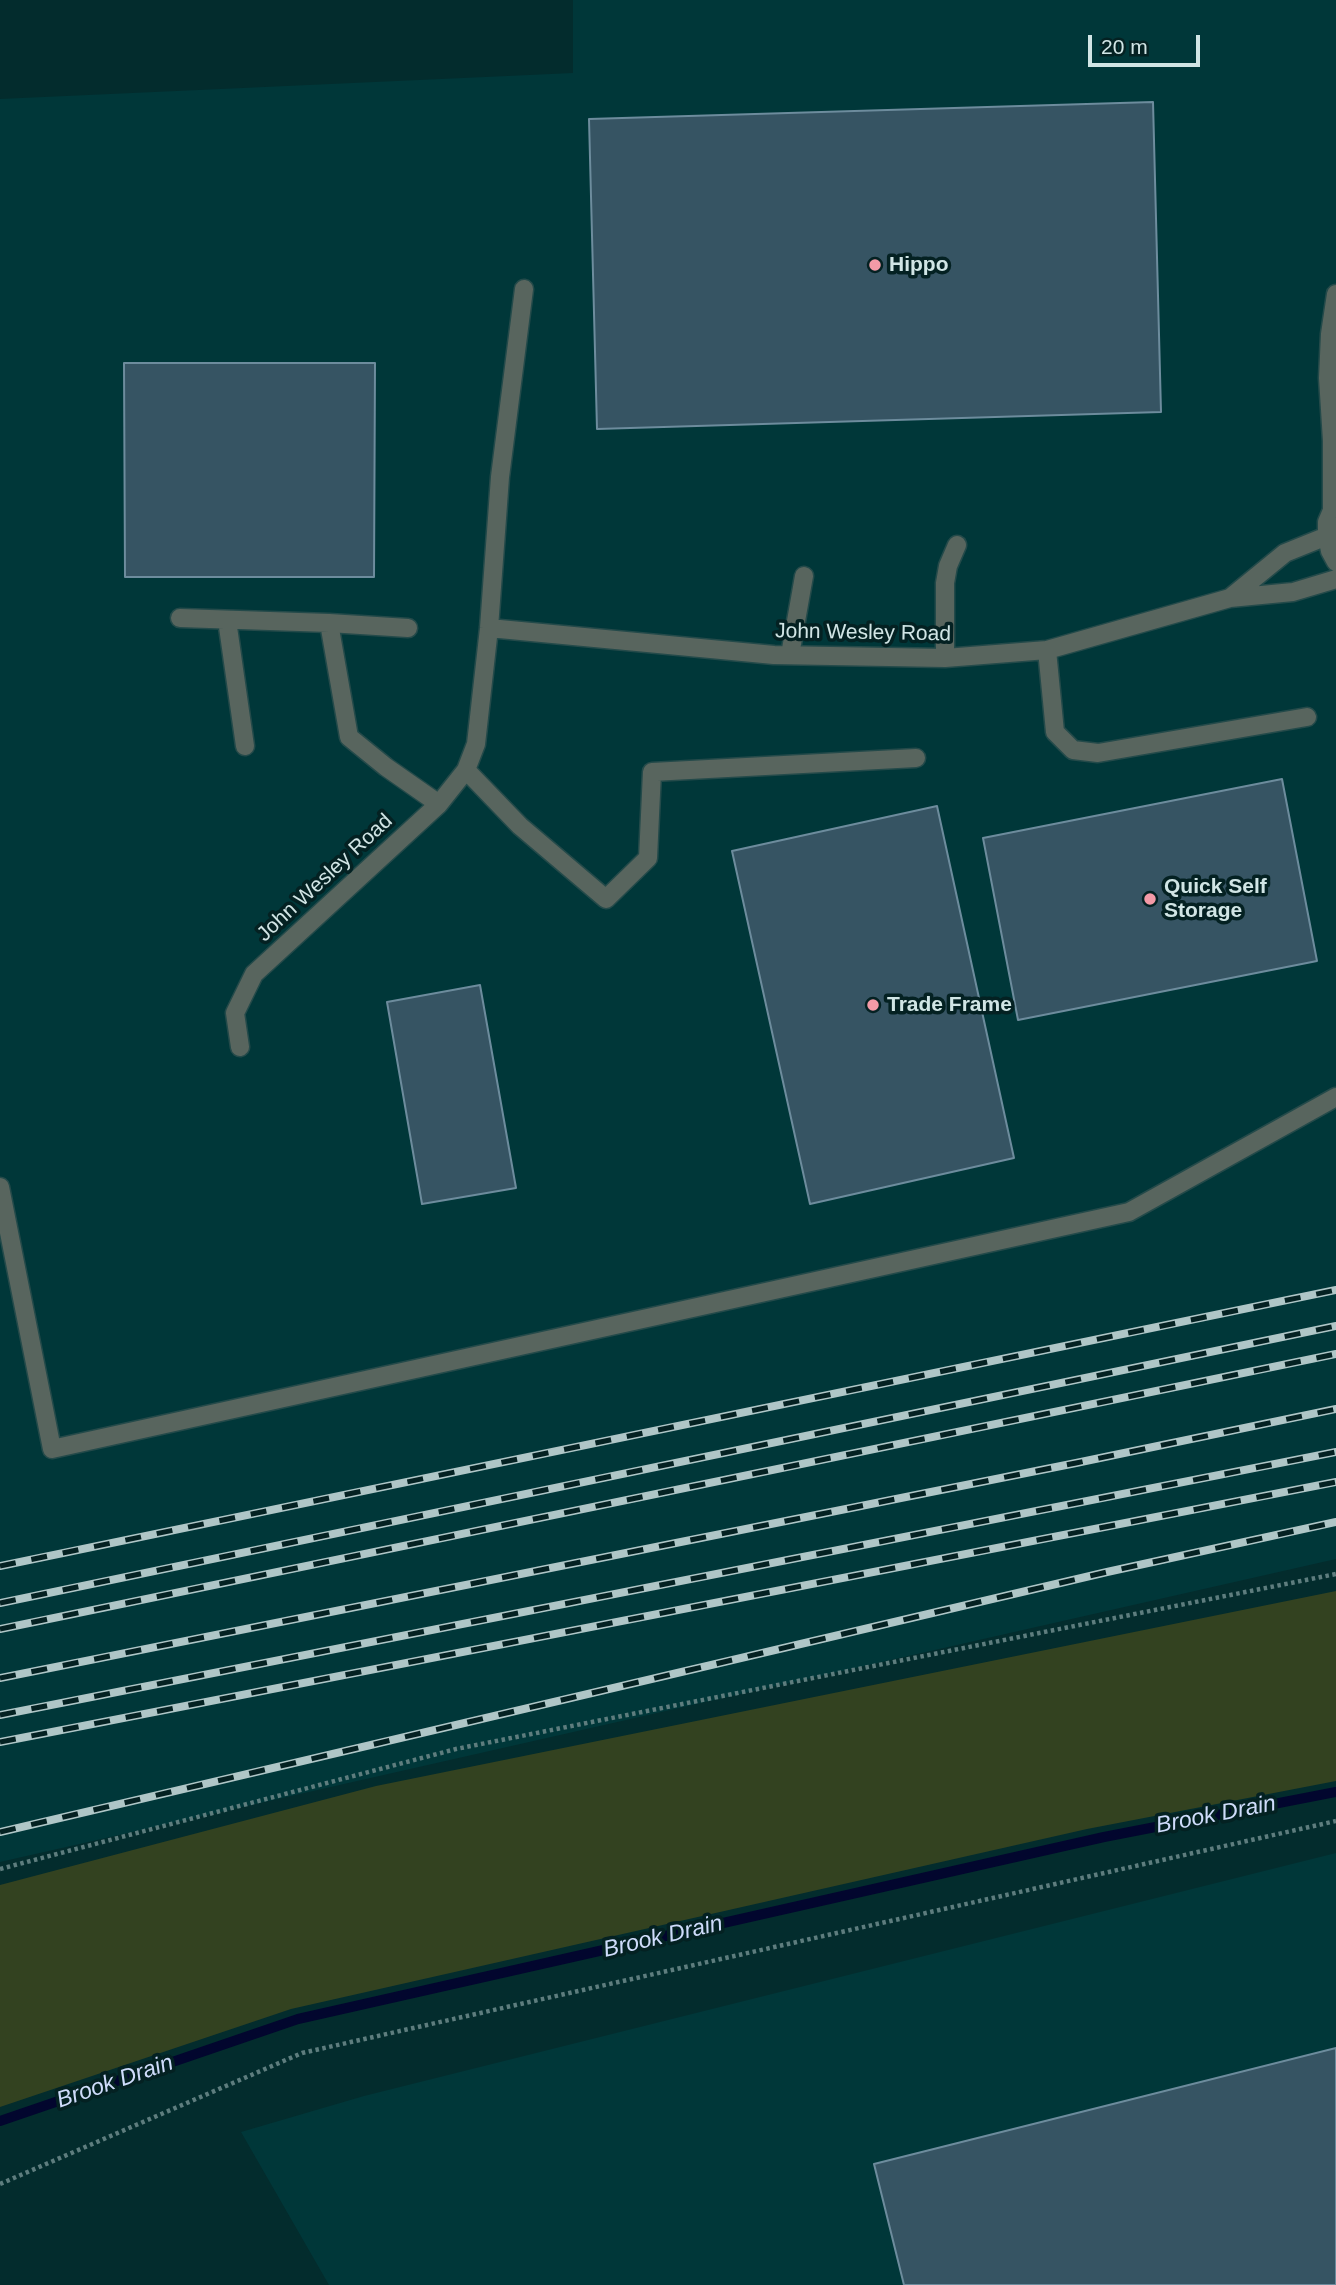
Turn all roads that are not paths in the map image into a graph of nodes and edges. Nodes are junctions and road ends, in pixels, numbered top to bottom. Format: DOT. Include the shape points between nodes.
graph roads {
  1 [pos="524,289"];
  2 [pos="1336,294"];
  3 [pos="1333,341"];
  4 [pos="1334,505"];
  5 [pos="1327,536"];
  6 [pos="957,545"];
  7 [pos="1336,562"];
  8 [pos="804,576"];
  9 [pos="1336,579"];
  10 [pos="1230,598"];
  11 [pos="180,618"];
  12 [pos="227,620"];
  13 [pos="329,624"];
  14 [pos="408,628"];
  15 [pos="489,628"];
  16 [pos="1047,650"];
  17 [pos="790,655"];
  18 [pos="945,658"];
  19 [pos="1307,718"];
  20 [pos="245,746"];
  21 [pos="916,758"];
  22 [pos="467,770"];
  23 [pos="439,804"];
  24 [pos="240,1047"];
  25 [pos="1336,1097"];
  26 [pos="0,1188"];
  1 -- 15 [label="street, John Wesley Road" via="500,477"];
  2 -- 3 [label="street"];
  3 -- 4 [label="street" via="1328,378"];
  4 -- 5 [label="street"];
  5 -- 7 [label="street"];
  5 -- 10 [label="street, John Wesley Road" via="1285,553"];
  6 -- 18 [label="street" via="945,583"];
  8 -- 17 [label="street"];
  9 -- 10 [label="street, John Wesley Road" via="1293,592"];
  10 -- 16 [label="street, John Wesley Road"];
  11 -- 12 [label="street"];
  12 -- 13 [label="street"];
  12 -- 20 [label="street"];
  13 -- 14 [label="street"];
  13 -- 23 [label="street" via="349,737"];
  15 -- 17 [label="street, John Wesley Road"];
  15 -- 22 [label="street, John Wesley Road" via="476,744"];
  16 -- 18 [label="street, John Wesley Road"];
  16 -- 19 [label="street" via="1055,732 1073,750 1098,753"];
  17 -- 18 [label="street, John Wesley Road"];
  21 -- 22 [label="street" via="652,772 648,858 606,899 520,826"];
  22 -- 23 [label="street, John Wesley Road"];
  23 -- 24 [label="street, John Wesley Road" via="254,974 235,1013"];
  25 -- 26 [label="street" via="1129,1212 51,1449"];
}
